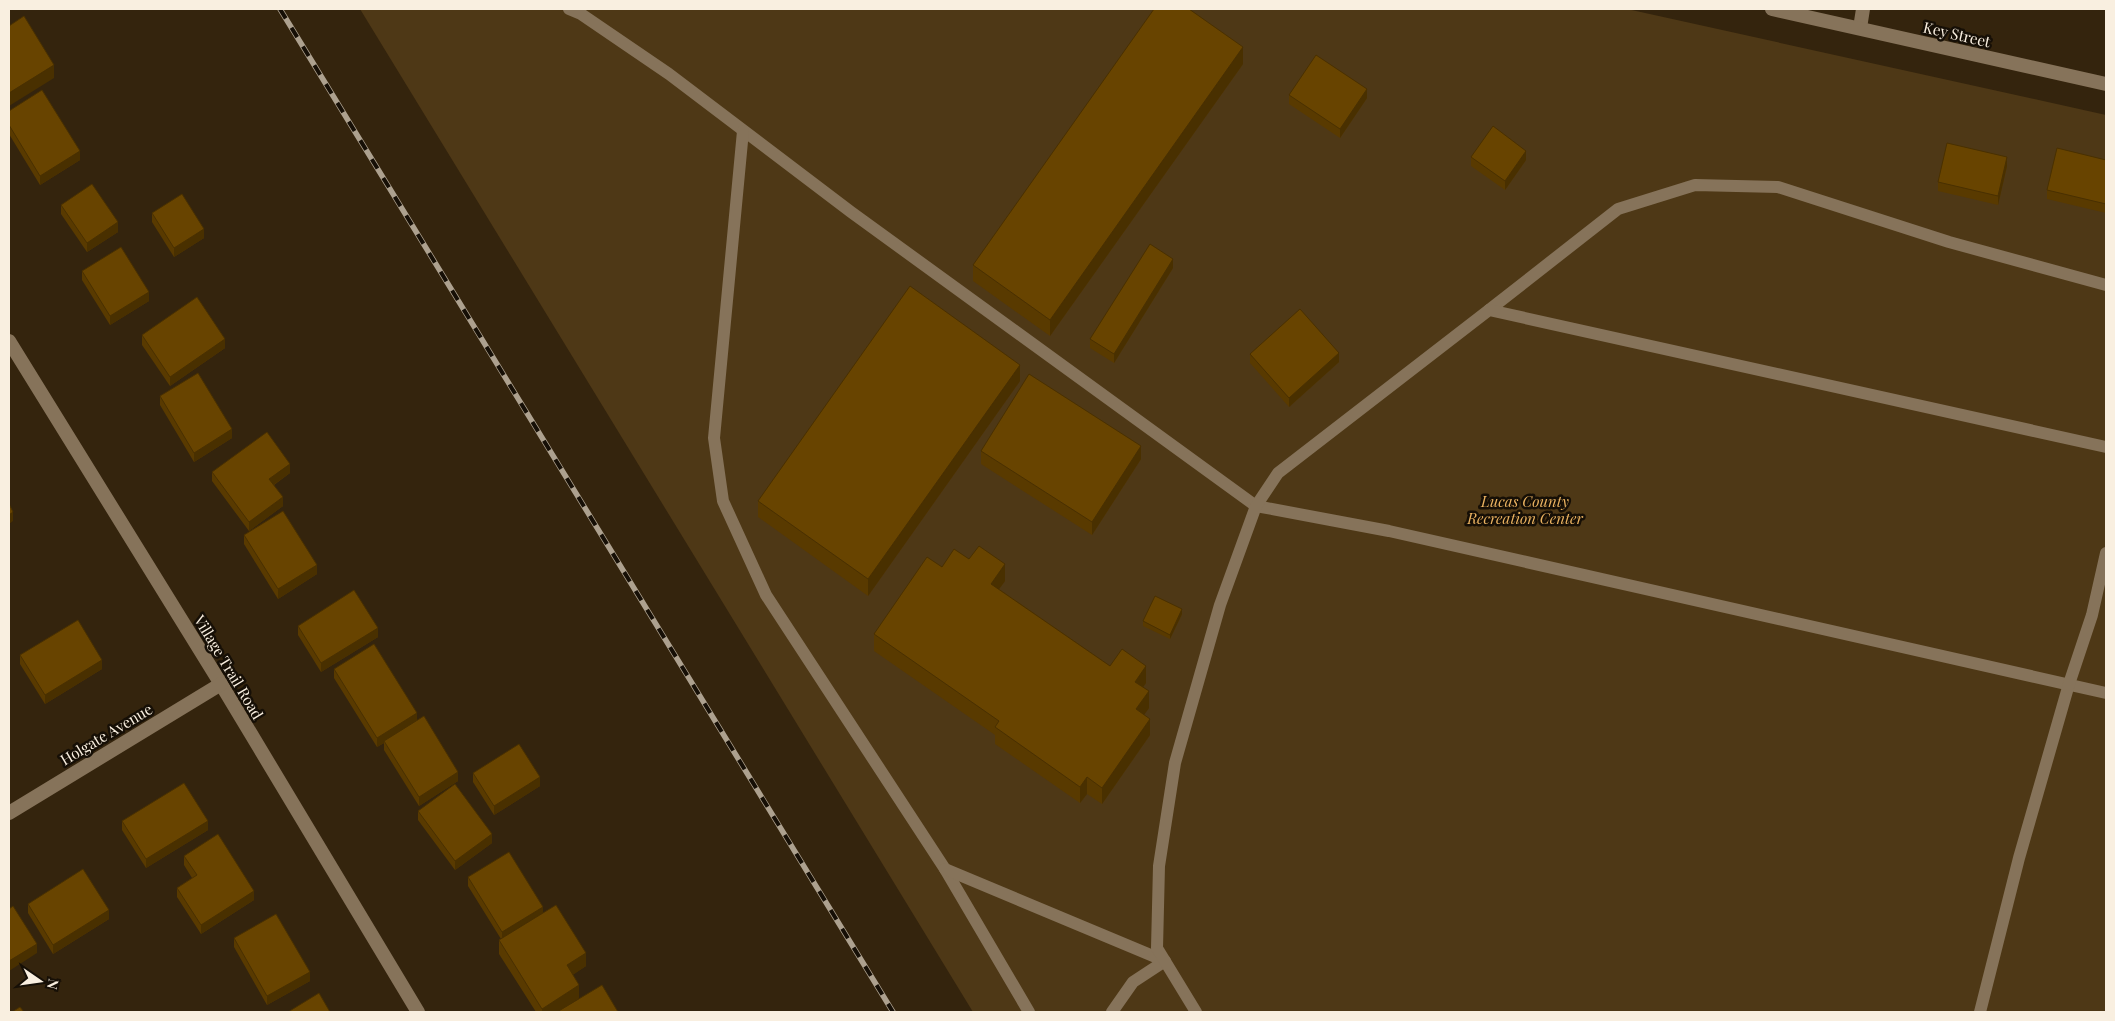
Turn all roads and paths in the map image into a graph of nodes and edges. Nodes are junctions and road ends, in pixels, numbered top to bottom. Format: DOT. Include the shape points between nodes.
graph roads {
  1 [pos="1772,9"];
  2 [pos="1863,9"];
  3 [pos="577,11"];
  4 [pos="1860,28"];
  5 [pos="2106,84"];
  6 [pos="743,131"];
  7 [pos="2106,285"];
  8 [pos="1488,310"];
  9 [pos="9,341"];
  10 [pos="2106,447"];
  11 [pos="1256,506"];
  12 [pos="2106,553"];
  13 [pos="221,684"];
  14 [pos="2069,684"];
  15 [pos="2106,693"];
  16 [pos="9,813"];
  17 [pos="945,869"];
  18 [pos="1165,960"];
  19 [pos="418,1012"];
  20 [pos="1028,1012"];
  21 [pos="1112,1012"];
  22 [pos="1196,1012"];
  23 [pos="1980,1012"];
  1 -- 4 [label="street, Key Street"];
  2 -- 4 [label="street"];
  3 -- 6 [label="lane" via="669,74"];
  4 -- 5 [label="street, Key Street"];
  6 -- 11 [label="lane"];
  6 -- 17 [label="lane" via="714,438 723,501 766,594"];
  7 -- 8 [label="lane" via="1948,242 1778,187 1695,185 1618,209"];
  8 -- 10 [label="lane"];
  8 -- 11 [label="lane" via="1278,474"];
  9 -- 13 [label="street, Village Trail Road"];
  11 -- 14 [label="lane" via="1389,531"];
  11 -- 18 [label="lane" via="1220,604 1175,763 1159,866 1157,948"];
  12 -- 14 [label="lane" via="2092,615"];
  13 -- 16 [label="street, Holgate Avenue"];
  13 -- 19 [label="street, Village Trail Road"];
  14 -- 15 [label="lane"];
  14 -- 23 [label="lane" via="2019,858"];
  17 -- 18 [label="lane"];
  17 -- 20 [label="lane"];
  18 -- 21 [label="lane" via="1133,982"];
  18 -- 22 [label="lane"];
}
